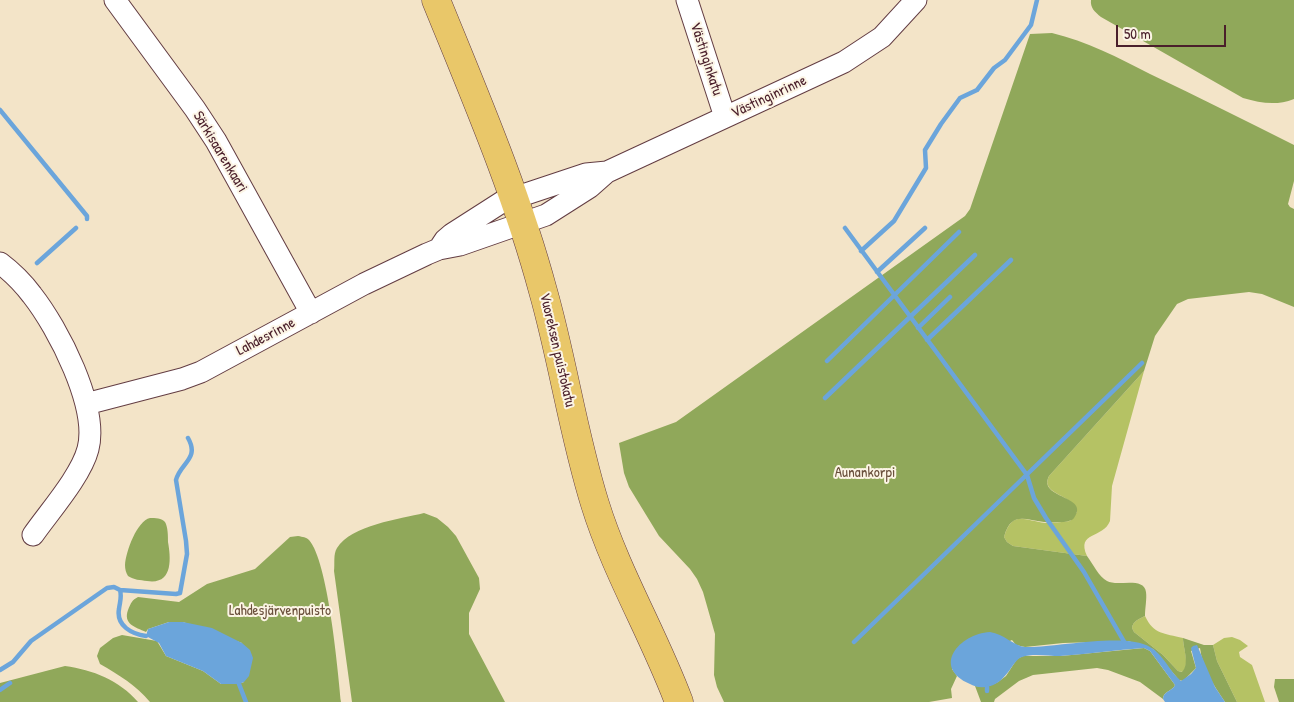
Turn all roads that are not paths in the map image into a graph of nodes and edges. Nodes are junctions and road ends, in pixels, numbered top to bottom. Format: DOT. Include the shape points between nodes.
graph roads {
  1 [pos="116,0"];
  2 [pos="436,0"];
  3 [pos="688,0"];
  4 [pos="916,0"];
  5 [pos="726,117"];
  6 [pos="607,172"];
  7 [pos="514,197"];
  8 [pos="523,224"];
  9 [pos="439,249"];
  10 [pos="0,263"];
  11 [pos="311,312"];
  12 [pos="86,404"];
  13 [pos="33,535"];
  14 [pos="679,701"];
  1 -- 11 [label="street, Särkisaarenkaari" via="216,141"];
  2 -- 7 [label="main road, Vuoreksen puistokatu"];
  3 -- 5 [label="street, Västinginkatu"];
  4 -- 5 [label="street, Västinginrinne" via="882,37 864,50"];
  5 -- 6 [label="street, Västinginrinne"];
  6 -- 7 [label="street, Västinginrinne" via="586,174"];
  6 -- 8 [label="street, Västinginrinne" via="546,216"];
  7 -- 8 [label="main road, Vuoreksen puistokatu"];
  7 -- 9 [label="street, Lahdesrinne" via="470,221 445,240"];
  8 -- 9 [label="street, Lahdesrinne"];
  8 -- 14 [label="main road, Vuoreksen puistokatu" via="544,291 596,505 607,538"];
  9 -- 11 [label="street, Lahdesrinne"];
  10 -- 12 [label="street" via="32,294 48,317"];
  11 -- 12 [label="street, Lahdesrinne" via="201,372"];
  12 -- 13 [label="street" via="90,440 84,461"];
}
